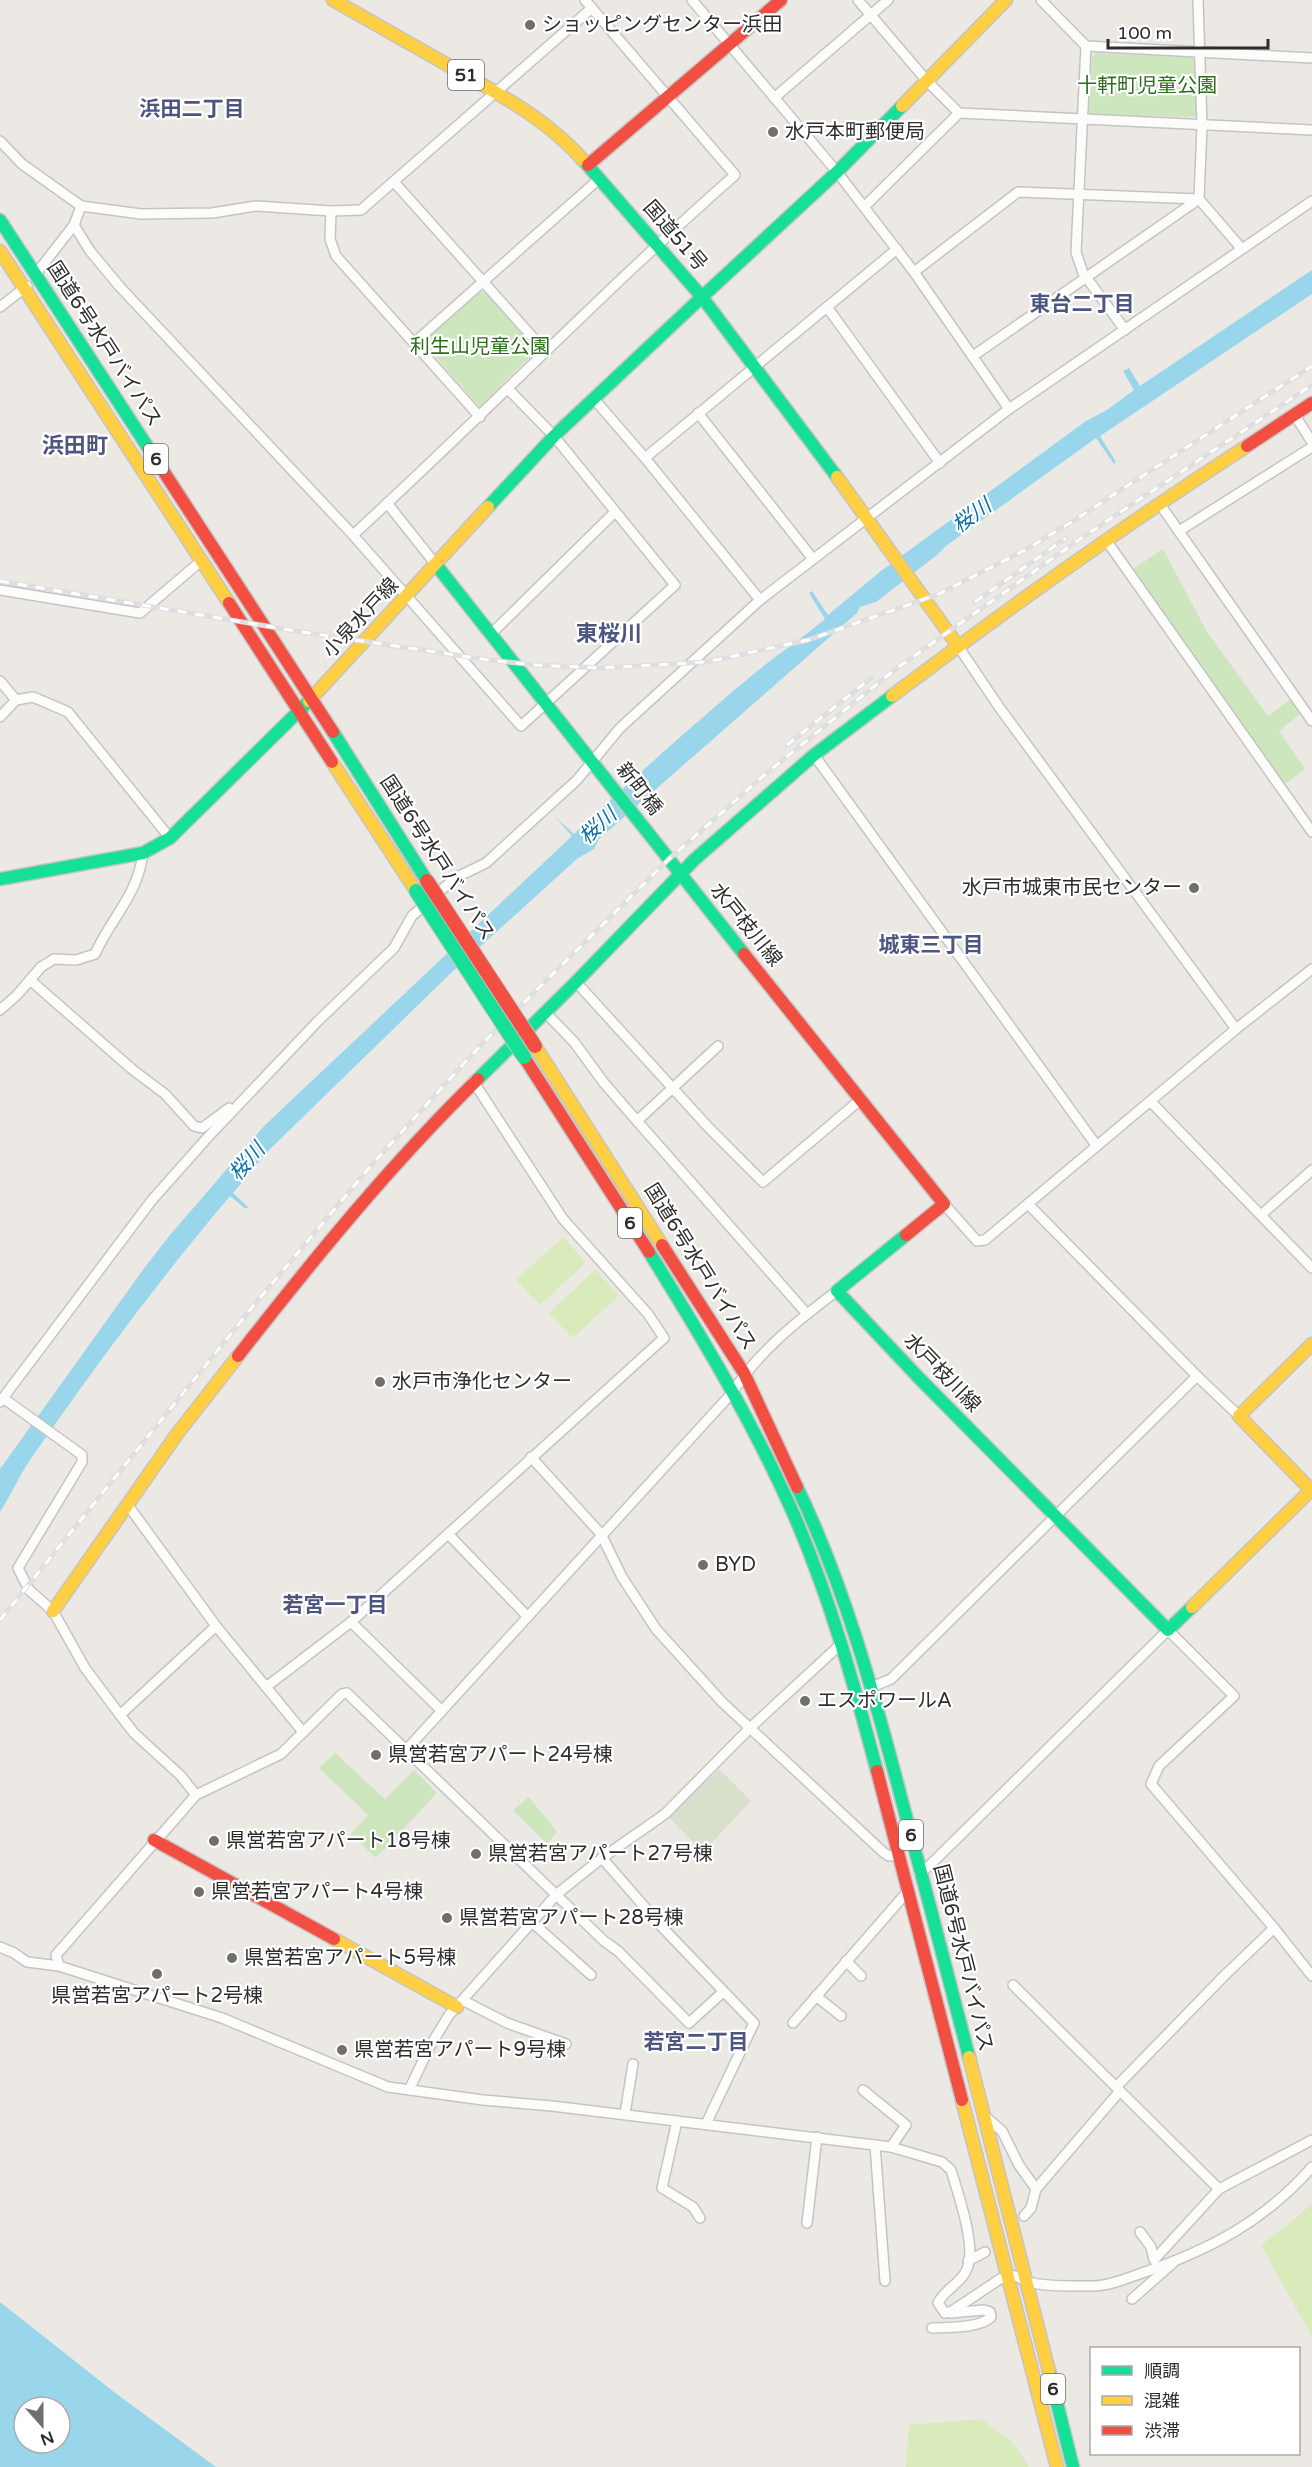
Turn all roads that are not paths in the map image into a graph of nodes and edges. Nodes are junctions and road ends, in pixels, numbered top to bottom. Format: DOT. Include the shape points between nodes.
graph roads {
  1 [pos="333,0"];
  2 [pos="585,0"];
  3 [pos="692,0"];
  4 [pos="782,0"];
  5 [pos="858,0"];
  6 [pos="888,0"];
  7 [pos="1006,0"];
  8 [pos="1041,0"];
  9 [pos="1198,0"];
  10 [pos="592,8"];
  11 [pos="871,15"];
  12 [pos="729,45"];
  13 [pos="1086,46"];
  14 [pos="1200,50"];
  15 [pos="1312,58"];
  16 [pos="927,81"];
  17 [pos="497,93"];
  18 [pos="668,97"];
  19 [pos="774,98"];
  20 [pos="959,113"];
  21 [pos="1082,120"];
  22 [pos="1202,126"];
  23 [pos="1312,130"];
  24 [pos="0,141"];
  25 [pos="588,165"];
  26 [pos="837,172"];
  27 [pos="599,179"];
  28 [pos="394,182"];
  29 [pos="1078,195"];
  30 [pos="1199,199"];
  31 [pos="1312,201"];
  32 [pos="81,206"];
  33 [pos="864,207"];
  34 [pos="331,211"];
  35 [pos="0,220"];
  36 [pos="74,225"];
  37 [pos="656,245"];
  38 [pos="1241,248"];
  39 [pos="897,249"];
  40 [pos="0,251"];
  41 [pos="914,272"];
  42 [pos="35,275"];
  43 [pos="1088,278"];
  44 [pos="483,282"];
  45 [pos="24,289"];
  46 [pos="702,297"];
  47 [pos="0,307"];
  48 [pos="827,307"];
  49 [pos="1125,330"];
  50 [pos="415,342"];
  51 [pos="544,351"];
  52 [pos="974,356"];
  53 [pos="755,365"];
  54 [pos="508,389"];
  55 [pos="595,400"];
  56 [pos="1312,403"];
  57 [pos="1009,409"];
  58 [pos="698,413"];
  59 [pos="1294,414"];
  60 [pos="480,417"];
  61 [pos="554,436"];
  62 [pos="1312,442"];
  63 [pos="1312,447"];
  64 [pos="645,458"];
  65 [pos="940,463"];
  66 [pos="387,503"];
  67 [pos="1159,503"];
  68 [pos="615,512"];
  69 [pos="868,519"];
  70 [pos="1179,531"];
  71 [pos="353,534"];
  72 [pos="1106,540"];
  73 [pos="813,559"];
  74 [pos="201,561"];
  75 [pos="437,566"];
  76 [pos="0,590"];
  77 [pos="406,597"];
  78 [pos="760,600"];
  79 [pos="492,633"];
  80 [pos="958,646"];
  81 [pos="0,681"];
  82 [pos="312,698"];
  83 [pos="16,700"];
  84 [pos="547,703"];
  85 [pos="298,712"];
  86 [pos="0,717"];
  87 [pos="1312,721"];
  88 [pos="814,755"];
  89 [pos="596,765"];
  90 [pos="1312,831"];
  91 [pos="648,832"];
  92 [pos="170,838"];
  93 [pos="143,853"];
  94 [pos="679,874"];
  95 [pos="0,879"];
  96 [pos="1312,969"];
  97 [pos="30,980"];
  98 [pos="576,982"];
  99 [pos="0,1010"];
  100 [pos="545,1012"];
  101 [pos="1236,1029"];
  102 [pos="718,1046"];
  103 [pos="473,1082"];
  104 [pos="672,1088"];
  105 [pos="860,1101"];
  106 [pos="1151,1102"];
  107 [pos="240,1103"];
  108 [pos="637,1121"];
  109 [pos="1096,1145"];
  110 [pos="1312,1170"];
  111 [pos="944,1204"];
  112 [pos="1028,1204"];
  113 [pos="1261,1215"];
  114 [pos="1312,1268"];
  115 [pos="837,1291"];
  116 [pos="807,1314"];
  117 [pos="1312,1344"];
  118 [pos="744,1373"];
  119 [pos="1197,1376"];
  120 [pos="732,1393"];
  121 [pos="4,1400"];
  122 [pos="1239,1416"];
  123 [pos="531,1457"];
  124 [pos="1311,1491"];
  125 [pos="127,1503"];
  126 [pos="1055,1516"];
  127 [pos="602,1534"];
  128 [pos="452,1538"];
  129 [pos="53,1611"];
  130 [pos="528,1617"];
  131 [pos="351,1622"];
  132 [pos="216,1626"];
  133 [pos="1168,1630"];
  134 [pos="842,1643"];
  135 [pos="266,1687"];
  136 [pos="872,1687"];
  137 [pos="441,1711"];
  138 [pos="120,1715"];
  139 [pos="750,1728"];
  140 [pos="303,1732"];
  141 [pos="407,1749"];
  142 [pos="196,1796"];
  143 [pos="154,1840"];
  144 [pos="899,1855"];
  145 [pos="602,1858"];
  146 [pos="920,1872"];
  147 [pos="907,1885"];
  148 [pos="557,1894"];
  149 [pos="533,1923"];
  150 [pos="1274,1928"];
  151 [pos="0,1947"];
  152 [pos="846,1961"];
  153 [pos="59,1966"];
  154 [pos="1310,1969"];
  155 [pos="591,1975"];
  156 [pos="861,1976"];
  157 [pos="1013,1985"];
  158 [pos="723,1992"];
  159 [pos="816,1996"];
  160 [pos="460,2004"];
  161 [pos="841,2016"];
  162 [pos="793,2023"];
  163 [pos="566,2044"];
  164 [pos="633,2064"];
  165 [pos="1118,2089"];
  166 [pos="409,2090"];
  167 [pos="863,2090"];
  168 [pos="625,2114"];
  169 [pos="984,2116"];
  170 [pos="676,2121"];
  171 [pos="706,2124"];
  172 [pos="817,2137"];
  173 [pos="1312,2140"];
  174 [pos="875,2145"];
  175 [pos="891,2147"];
  176 [pos="1312,2167"];
  177 [pos="1035,2189"];
  178 [pos="1219,2189"];
  179 [pos="1024,2216"];
  180 [pos="700,2218"];
  181 [pos="807,2223"];
  182 [pos="1140,2232"];
  183 [pos="985,2252"];
  184 [pos="968,2261"];
  185 [pos="1175,2261"];
  186 [pos="1154,2264"];
  187 [pos="1008,2276"];
  188 [pos="885,2281"];
  189 [pos="1025,2281"];
  190 [pos="1132,2299"];
  191 [pos="945,2313"];
  192 [pos="932,2328"];
  193 [pos="1057,2467"];
  194 [pos="1073,2467"];
  1 -- 17 [label="main road, 国道51号 / 51"];
  2 -- 10 [label="street"];
  3 -- 12 [label="street"];
  4 -- 12 [label="main road"];
  5 -- 11 [label="street"];
  6 -- 11 [label="street"];
  7 -- 16 [label="main road, 国道51号"];
  8 -- 13 [label="street"];
  9 -- 14 [label="street"];
  10 -- 17 [label="street"];
  10 -- 18 [label="street"];
  11 -- 16 [label="street"];
  11 -- 19 [label="street"];
  12 -- 18 [label="main road"];
  12 -- 19 [label="street"];
  13 -- 14 [label="street"];
  13 -- 21 [label="street"];
  14 -- 15 [label="street"];
  14 -- 22 [label="street"];
  16 -- 20 [label="street"];
  16 -- 26 [label="main road, 国道51号"];
  17 -- 25 [label="main road, 国道51号 / 51" via="540,120"];
  17 -- 28 [label="street"];
  18 -- 25 [label="main road"];
  18 -- 37 [label="street" via="735,176"];
  19 -- 26 [label="street"];
  20 -- 21 [label="street"];
  20 -- 33 [label="street"];
  21 -- 22 [label="street"];
  21 -- 29 [label="street"];
  22 -- 23 [label="street"];
  22 -- 30 [label="street"];
  24 -- 32 [label="street" via="22,164"];
  25 -- 27 [label="main road, 国道51号 / 51"];
  26 -- 33 [label="street"];
  26 -- 46 [label="main road, 国道51号"];
  27 -- 37 [label="main road, 国道51号 / 51"];
  27 -- 44 [label="street"];
  28 -- 34 [label="street" via="361,210"];
  28 -- 44 [label="street"];
  29 -- 30 [label="street"];
  29 -- 41 [label="street" via="1018,192"];
  29 -- 43 [label="street" via="1076,252"];
  30 -- 38 [label="street"];
  30 -- 43 [label="street"];
  31 -- 38 [label="street"];
  32 -- 34 [label="street" via="141,214 212,213 256,207"];
  32 -- 36 [label="street"];
  33 -- 39 [label="street"];
  34 -- 50 [label="street" via="330,239 336,256"];
  35 -- 42 [label="main road, 国道6号水戸バイパス / 6"];
  36 -- 42 [label="street"];
  36 -- 71 [label="street" via="120,287"];
  37 -- 46 [label="main road, 国道51号 / 51"];
  37 -- 51 [label="street"];
  38 -- 49 [label="street"];
  39 -- 41 [label="street"];
  39 -- 48 [label="street"];
  40 -- 45 [label="main road, 国道6号水戸バイパス / 6"];
  41 -- 52 [label="street"];
  42 -- 45 [label="street"];
  42 -- 82 [label="main road, 国道6号水戸バイパス / 6"];
  43 -- 49 [label="street"];
  43 -- 52 [label="street"];
  44 -- 50 [label="street"];
  44 -- 51 [label="street"];
  45 -- 47 [label="street"];
  45 -- 74 [label="main road, 国道6号水戸バイパス / 6"];
  46 -- 53 [label="main road"];
  46 -- 55 [label="main road, 小泉水戸線"];
  48 -- 53 [label="street"];
  48 -- 65 [label="street"];
  49 -- 57 [label="street"];
  50 -- 60 [label="street"];
  51 -- 54 [label="street"];
  52 -- 57 [label="street"];
  53 -- 58 [label="street"];
  53 -- 69 [label="main road"];
  54 -- 60 [label="street"];
  54 -- 61 [label="street"];
  55 -- 61 [label="main road, 小泉水戸線"];
  55 -- 64 [label="street"];
  56 -- 59 [label="main road"];
  57 -- 65 [label="street"];
  58 -- 64 [label="street"];
  58 -- 73 [label="street"];
  59 -- 62 [label="street"];
  59 -- 67 [label="main road"];
  60 -- 66 [label="street"];
  61 -- 68 [label="street"];
  61 -- 75 [label="main road, 小泉水戸線"];
  63 -- 70 [label="street"];
  64 -- 78 [label="street"];
  65 -- 69 [label="street"];
  66 -- 71 [label="street"];
  66 -- 75 [label="street"];
  67 -- 70 [label="street"];
  67 -- 72 [label="main road"];
  68 -- 79 [label="street"];
  68 -- 84 [label="street" via="675,585"];
  69 -- 73 [label="street"];
  69 -- 80 [label="main road"];
  70 -- 87 [label="street"];
  71 -- 77 [label="street"];
  72 -- 80 [label="main road"];
  72 -- 90 [label="street"];
  73 -- 78 [label="street"];
  74 -- 76 [label="street" via="140,613"];
  74 -- 85 [label="main road, 国道6号水戸バイパス / 6"];
  75 -- 77 [label="main road, 小泉水戸線"];
  75 -- 79 [label="main road"];
  77 -- 82 [label="main road, 小泉水戸線"];
  77 -- 84 [label="street" via="521,726"];
  78 -- 89 [label="street" via="620,728"];
  79 -- 84 [label="main road"];
  80 -- 88 [label="main road"];
  80 -- 101 [label="street"];
  81 -- 83 [label="street"];
  82 -- 85 [label="main road, 小泉水戸線"];
  82 -- 118 [label="main road, 国道6号水戸バイパス / 6, bridge"];
  83 -- 86 [label="street"];
  83 -- 92 [label="street" via="33,697 68,712"];
  84 -- 89 [label="main road"];
  85 -- 92 [label="main road, 小泉水戸線"];
  85 -- 120 [label="main road, 国道6号水戸バイパス / 6, bridge" via="524,1057 692,1321"];
  88 -- 94 [label="main road"];
  88 -- 109 [label="street"];
  89 -- 91 [label="main road, 新町橋"];
  89 -- 107 [label="street" via="486,863 455,878 412,915 394,948"];
  91 -- 94 [label="main road, 水戸枝川線"];
  92 -- 93 [label="main road, 小泉水戸線"];
  93 -- 95 [label="main road, 小泉水戸線"];
  93 -- 97 [label="street" via="141,871 95,954 76,960 54,959"];
  94 -- 98 [label="main road"];
  94 -- 105 [label="main road, 水戸枝川線"];
  96 -- 101 [label="street"];
  97 -- 99 [label="street"];
  97 -- 107 [label="street" via="165,1094 194,1126 202,1128"];
  98 -- 100 [label="main road"];
  98 -- 104 [label="street"];
  100 -- 103 [label="main road"];
  100 -- 108 [label="street"];
  101 -- 106 [label="street"];
  102 -- 104 [label="street"];
  103 -- 123 [label="street" via="563,1220 648,1314 664,1338"];
  103 -- 125 [label="main road" via="318,1254"];
  104 -- 105 [label="street" via="762,1182"];
  104 -- 108 [label="street"];
  105 -- 111 [label="main road, 水戸枝川線"];
  106 -- 109 [label="street"];
  106 -- 113 [label="street"];
  107 -- 121 [label="street" via="152,1200"];
  108 -- 116 [label="street"];
  109 -- 112 [label="street"];
  110 -- 113 [label="street"];
  111 -- 112 [label="street" via="977,1241 985,1240"];
  111 -- 115 [label="main road"];
  112 -- 119 [label="street"];
  113 -- 114 [label="street"];
  115 -- 116 [label="street"];
  115 -- 126 [label="main road, 水戸枝川線"];
  116 -- 118 [label="street"];
  117 -- 122 [label="main road"];
  118 -- 120 [label="street"];
  118 -- 136 [label="main road, 国道6号水戸バイパス / 6" via="813,1520"];
  119 -- 122 [label="street"];
  119 -- 126 [label="street"];
  120 -- 127 [label="street"];
  120 -- 134 [label="main road, 国道6号水戸バイパス / 6" via="791,1511"];
  121 -- 129 [label="street" via="82,1455 82,1462 18,1568 28,1590"];
  122 -- 124 [label="main road"];
  123 -- 127 [label="street"];
  123 -- 131 [label="street"];
  124 -- 133 [label="main road"];
  125 -- 129 [label="main road"];
  125 -- 132 [label="street"];
  126 -- 133 [label="main road, 水戸枝川線"];
  126 -- 136 [label="street" via="891,1679"];
  127 -- 130 [label="street"];
  127 -- 139 [label="street" via="622,1577 656,1629"];
  128 -- 130 [label="street"];
  129 -- 138 [label="street" via="84,1668"];
  130 -- 137 [label="street"];
  131 -- 135 [label="street"];
  131 -- 137 [label="street"];
  132 -- 135 [label="street"];
  132 -- 138 [label="street"];
  133 -- 146 [label="street" via="1024,1775"];
  133 -- 150 [label="street" via="1234,1696 1159,1766 1151,1784"];
  134 -- 139 [label="street"];
  134 -- 144 [label="main road, 国道6号水戸バイパス / 6"];
  135 -- 140 [label="street"];
  136 -- 146 [label="main road, 国道6号水戸バイパス / 6"];
  137 -- 141 [label="street"];
  138 -- 142 [label="street"];
  139 -- 144 [label="street" via="883,1852"];
  139 -- 145 [label="street" via="664,1814"];
  140 -- 141 [label="street" via="342,1694 347,1694"];
  140 -- 142 [label="street" via="281,1754"];
  141 -- 148 [label="street"];
  142 -- 143 [label="street"];
  143 -- 153 [label="street" via="56,1955"];
  143 -- 160 [label="main road"];
  144 -- 147 [label="main road, 国道6号水戸バイパス / 6"];
  145 -- 148 [label="street"];
  145 -- 158 [label="street"];
  146 -- 147 [label="street"];
  146 -- 169 [label="main road, 国道6号水戸バイパス / 6"];
  147 -- 152 [label="street"];
  147 -- 187 [label="main road, 国道6号水戸バイパス / 6"];
  148 -- 149 [label="street"];
  148 -- 158 [label="street" via="689,2023"];
  149 -- 155 [label="street"];
  149 -- 160 [label="street"];
  150 -- 154 [label="street"];
  150 -- 165 [label="street"];
  151 -- 153 [label="street" via="27,1962"];
  152 -- 156 [label="street"];
  152 -- 159 [label="street"];
  153 -- 166 [label="street" via="222,2018 388,2087"];
  157 -- 165 [label="street"];
  158 -- 171 [label="street" via="754,2023"];
  159 -- 161 [label="street"];
  159 -- 162 [label="street"];
  160 -- 163 [label="street"];
  160 -- 166 [label="street" via="429,2048"];
  164 -- 168 [label="street"];
  165 -- 177 [label="street"];
  165 -- 178 [label="street"];
  166 -- 168 [label="street"];
  167 -- 175 [label="street" via="906,2125"];
  168 -- 170 [label="street"];
  169 -- 177 [label="street" via="1002,2131"];
  169 -- 189 [label="main road, 国道6号水戸バイパス / 6"];
  170 -- 171 [label="street"];
  170 -- 180 [label="street" via="662,2188 693,2207"];
  171 -- 172 [label="street"];
  172 -- 174 [label="street"];
  172 -- 181 [label="street"];
  173 -- 178 [label="street"];
  174 -- 175 [label="street"];
  174 -- 188 [label="street"];
  175 -- 184 [label="street" via="942,2162 951,2170 969,2242"];
  176 -- 185 [label="street" via="1251,2222 1223,2240"];
  177 -- 179 [label="street" via="1031,2208"];
  178 -- 186 [label="street"];
  182 -- 186 [label="street" via="1151,2247"];
  183 -- 184 [label="street"];
  184 -- 191 [label="street" via="968,2270 940,2298 939,2306"];
  185 -- 186 [label="street"];
  185 -- 190 [label="street"];
  186 -- 189 [label="street" via="1096,2286"];
  187 -- 189 [label="street" via="1016,2274"];
  187 -- 191 [label="street"];
  187 -- 193 [label="main road, 国道6号水戸バイパス / 6"];
  189 -- 194 [label="main road, 国道6号水戸バイパス / 6"];
  191 -- 192 [label="street" via="984,2310 990,2312 991,2318 962,2327"];
}
